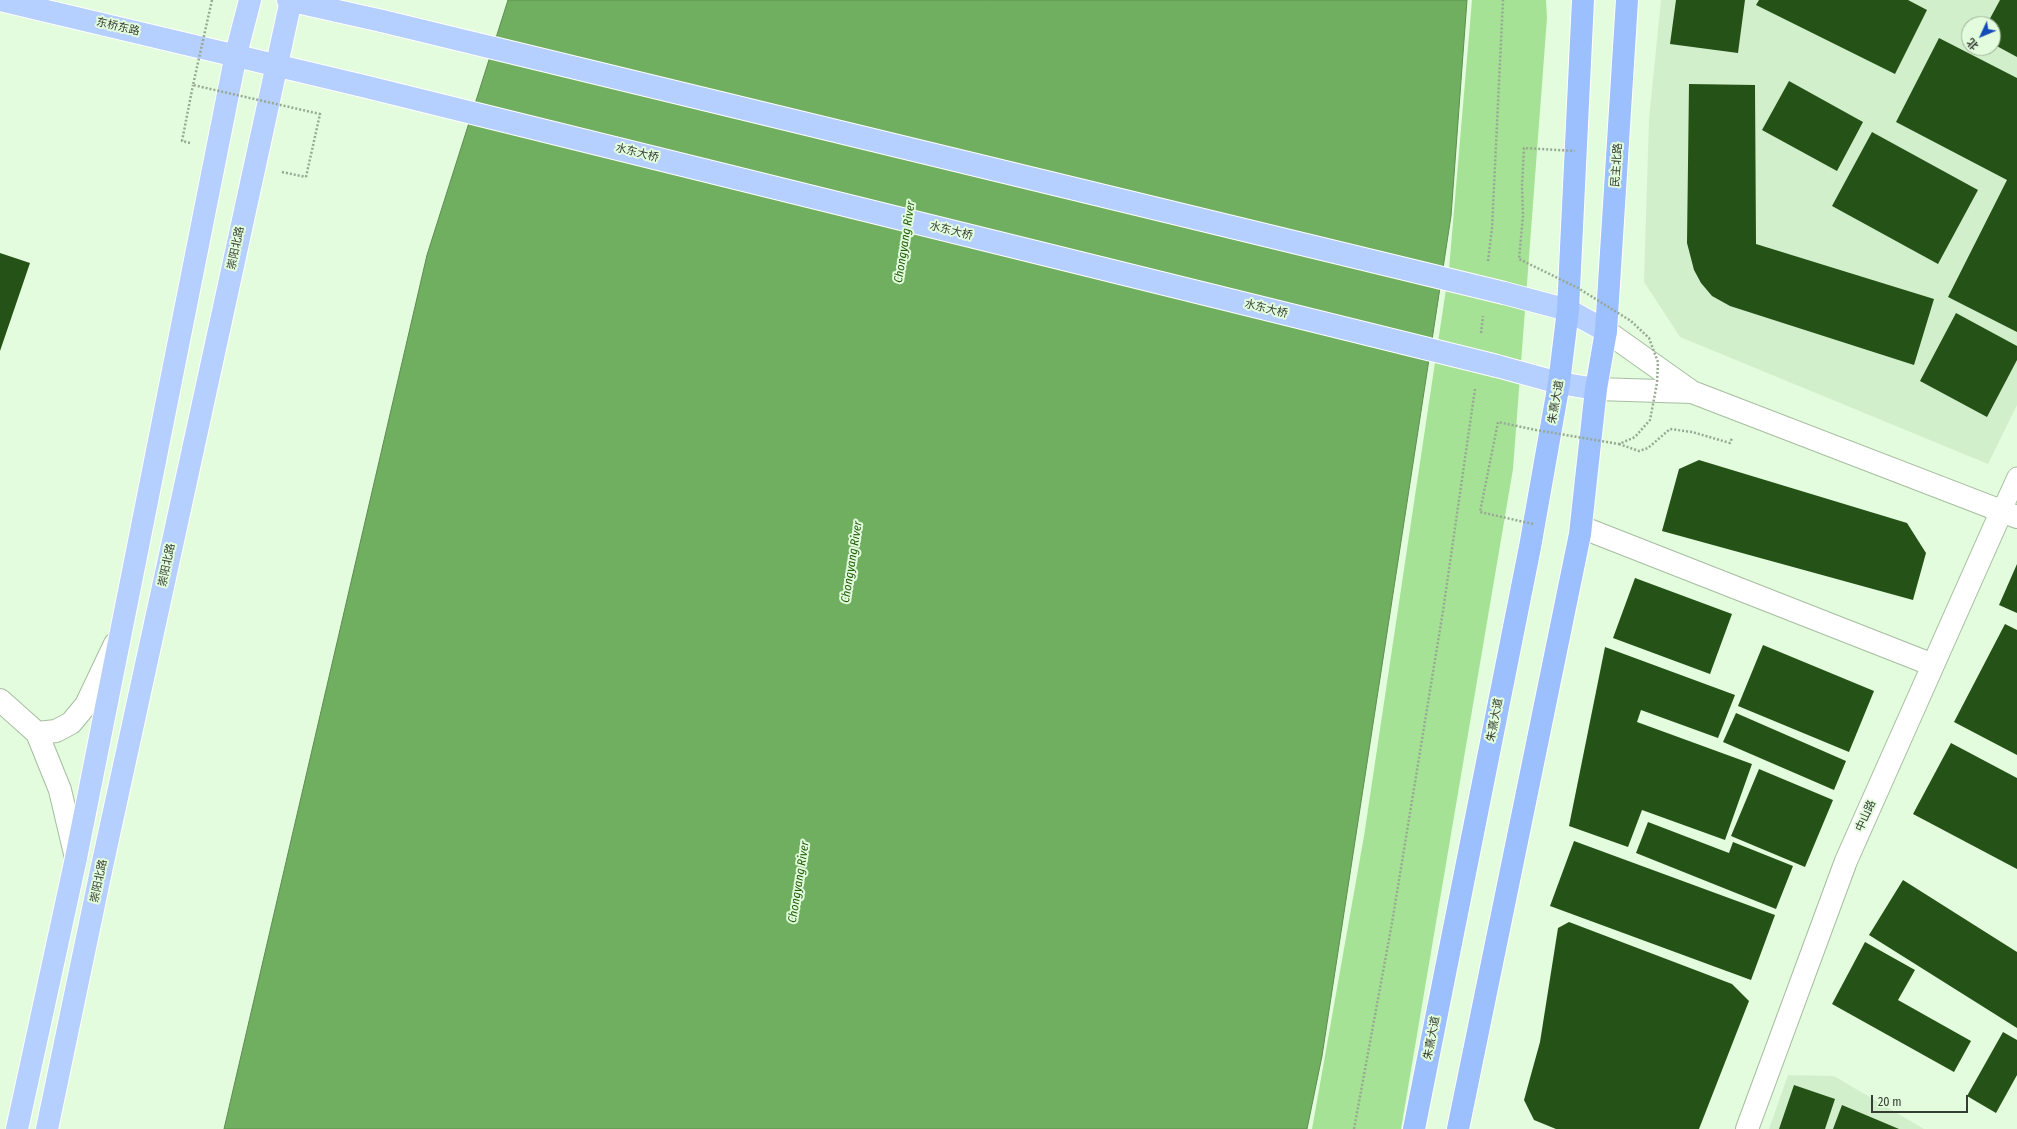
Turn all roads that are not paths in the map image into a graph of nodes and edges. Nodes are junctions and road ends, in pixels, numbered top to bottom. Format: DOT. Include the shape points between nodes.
graph roads {
  1 [pos="0,0"];
  2 [pos="250,0"];
  3 [pos="290,0"];
  4 [pos="1583,0"];
  5 [pos="1627,0"];
  6 [pos="236,54"];
  7 [pos="276,64"];
  8 [pos="1568,310"];
  9 [pos="1606,331"];
  10 [pos="1559,383"];
  11 [pos="1596,389"];
  12 [pos="1692,392"];
  13 [pos="2017,477"];
  14 [pos="2010,513"];
  15 [pos="1581,527"];
  16 [pos="121,630"];
  17 [pos="1933,665"];
  18 [pos="0,700"];
  19 [pos="37,733"];
  20 [pos="76,858"];
  21 [pos="17,1129"];
  22 [pos="47,1129"];
  23 [pos="1414,1129"];
  24 [pos="1458,1129"];
  25 [pos="1747,1129"];
  1 -- 6 [label="main road, 东桥东路"];
  2 -- 6 [label="main road"];
  3 -- 7 [label="main road, 崇阳北路"];
  3 -- 8 [label="main road, bridge"];
  4 -- 8 [label="highway"];
  5 -- 9 [label="highway, 民主北路"];
  6 -- 7 [label="main road, 东桥东路"];
  6 -- 16 [label="main road"];
  7 -- 10 [label="main road, 水东大桥, bridge"];
  7 -- 22 [label="main road, 崇阳北路"];
  8 -- 9 [label="main road"];
  8 -- 10 [label="highway, 朱熹大道"];
  9 -- 11 [label="highway"];
  9 -- 12 [label="street"];
  10 -- 11 [label="main road, 水东大桥"];
  10 -- 23 [label="highway, 朱熹大道"];
  11 -- 12 [label="street"];
  11 -- 15 [label="highway"];
  12 -- 14 [label="street"];
  13 -- 14 [label="street"];
  14 -- 17 [label="street, 中山路"];
  15 -- 17 [label="street"];
  15 -- 24 [label="highway"];
  16 -- 19 [label="street" via="86,705 71,724 56,731"];
  16 -- 20 [label="main road"];
  17 -- 25 [label="street, 中山路" via="1846,861"];
  18 -- 19 [label="street"];
  19 -- 20 [label="street" via="60,790"];
  20 -- 21 [label="main road"];
}
